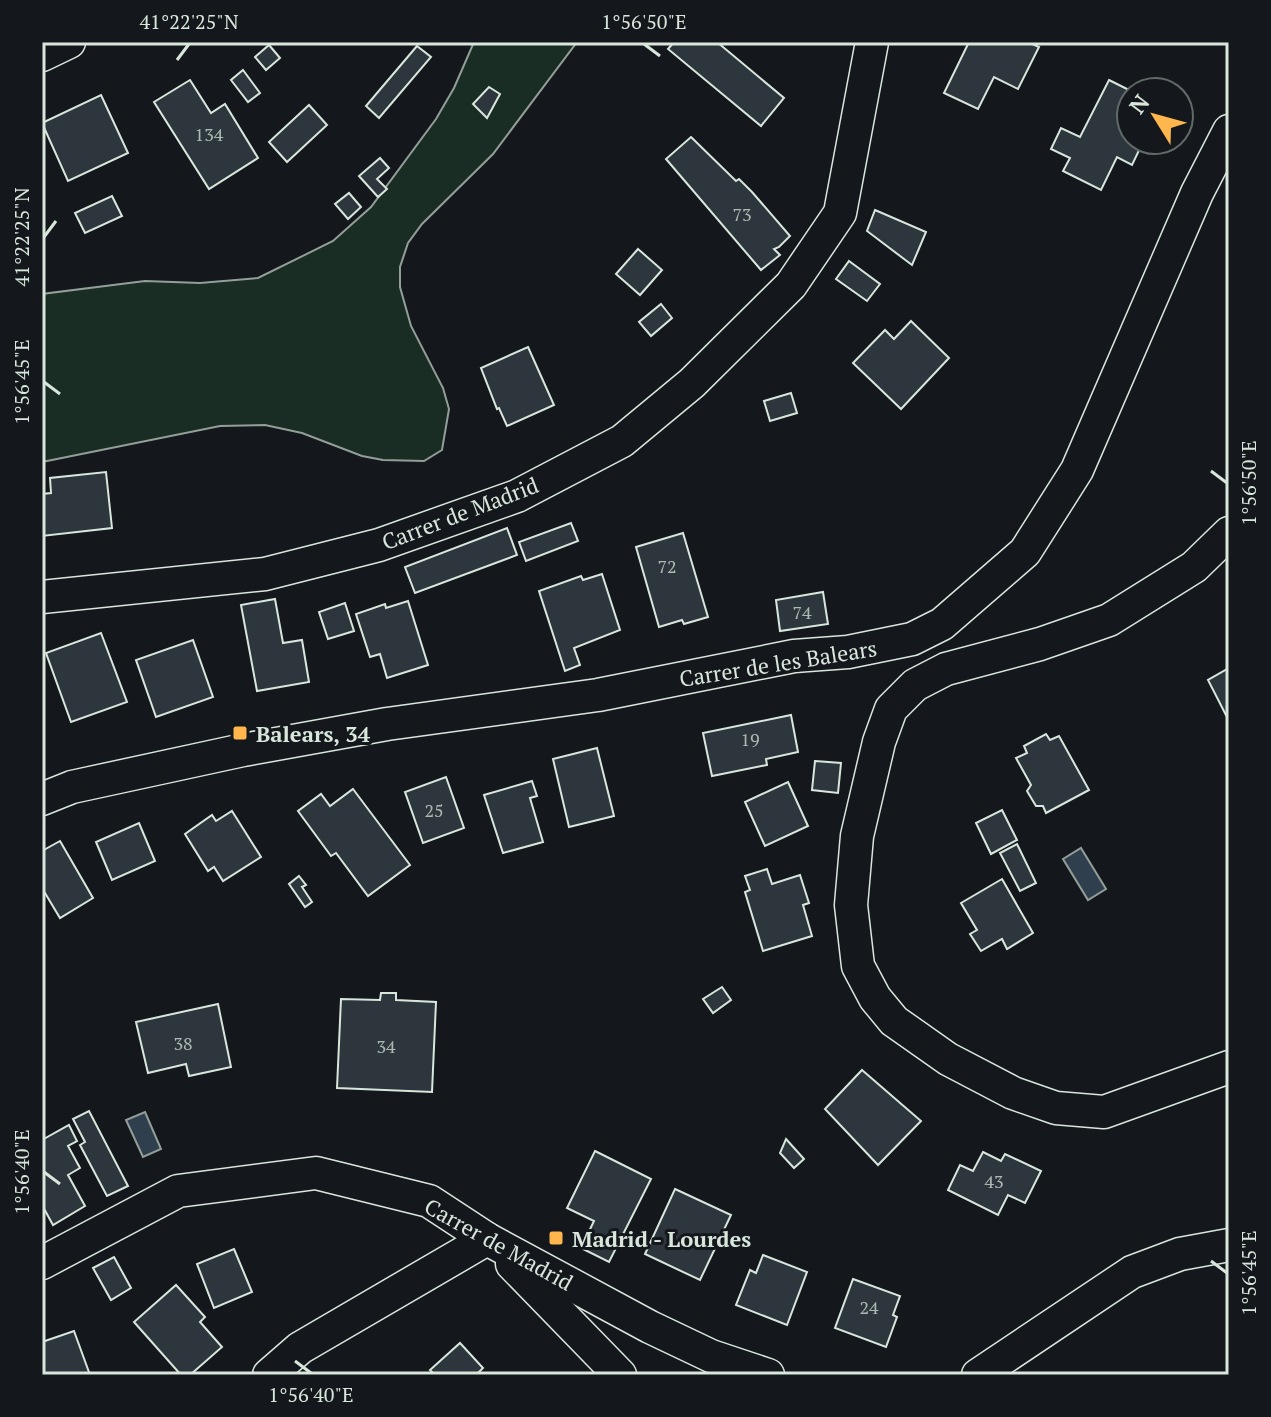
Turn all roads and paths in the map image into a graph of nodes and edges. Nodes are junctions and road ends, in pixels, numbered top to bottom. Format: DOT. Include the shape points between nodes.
graph roads {
  1 [pos="69,42"];
  2 [pos="872,42"];
  3 [pos="42,55"];
  4 [pos="1229,131"];
  5 [pos="1229,533"];
  6 [pos="42,597"];
  7 [pos="896,643"];
  8 [pos="915,685"];
  9 [pos="42,799"];
  10 [pos="1229,1067"];
  11 [pos="487,1239"];
  12 [pos="1229,1245"];
  13 [pos="42,1263"];
  14 [pos="269,1375"];
  15 [pos="620,1375"];
  16 [pos="768,1375"];
  17 [pos="978,1375"];
  1 -- 3 [label="street"];
  2 -- 6 [label="street, Carrer de Madrid" via="840,213 791,285 692,383 622,441 517,496 379,545 265,574"];
  4 -- 7 [label="street, Carrer de les Balears" via="1077,470 1025,552 942,624"];
  5 -- 8 [label="street" via="1194,567 1109,620 946,669"];
  7 -- 8 [label="street"];
  7 -- 9 [label="street, Carrer de les Balears" via="243,750 72,787"];
  8 -- 10 [label="street" via="891,709 857,836 851,905 858,966 875,998 894,1021 948,1059 1013,1093 1056,1108 1104,1112"];
  11 -- 13 [label="street, Carrer de Madrid" via="429,1201 316,1173 178,1191"];
  11 -- 14 [label="street" via="300,1348"];
  11 -- 15 [label="street"];
  11 -- 16 [label="street, Carrer de Madrid" via="650,1327"];
  12 -- 17 [label="street" via="1180,1254 1132,1272"];
}
